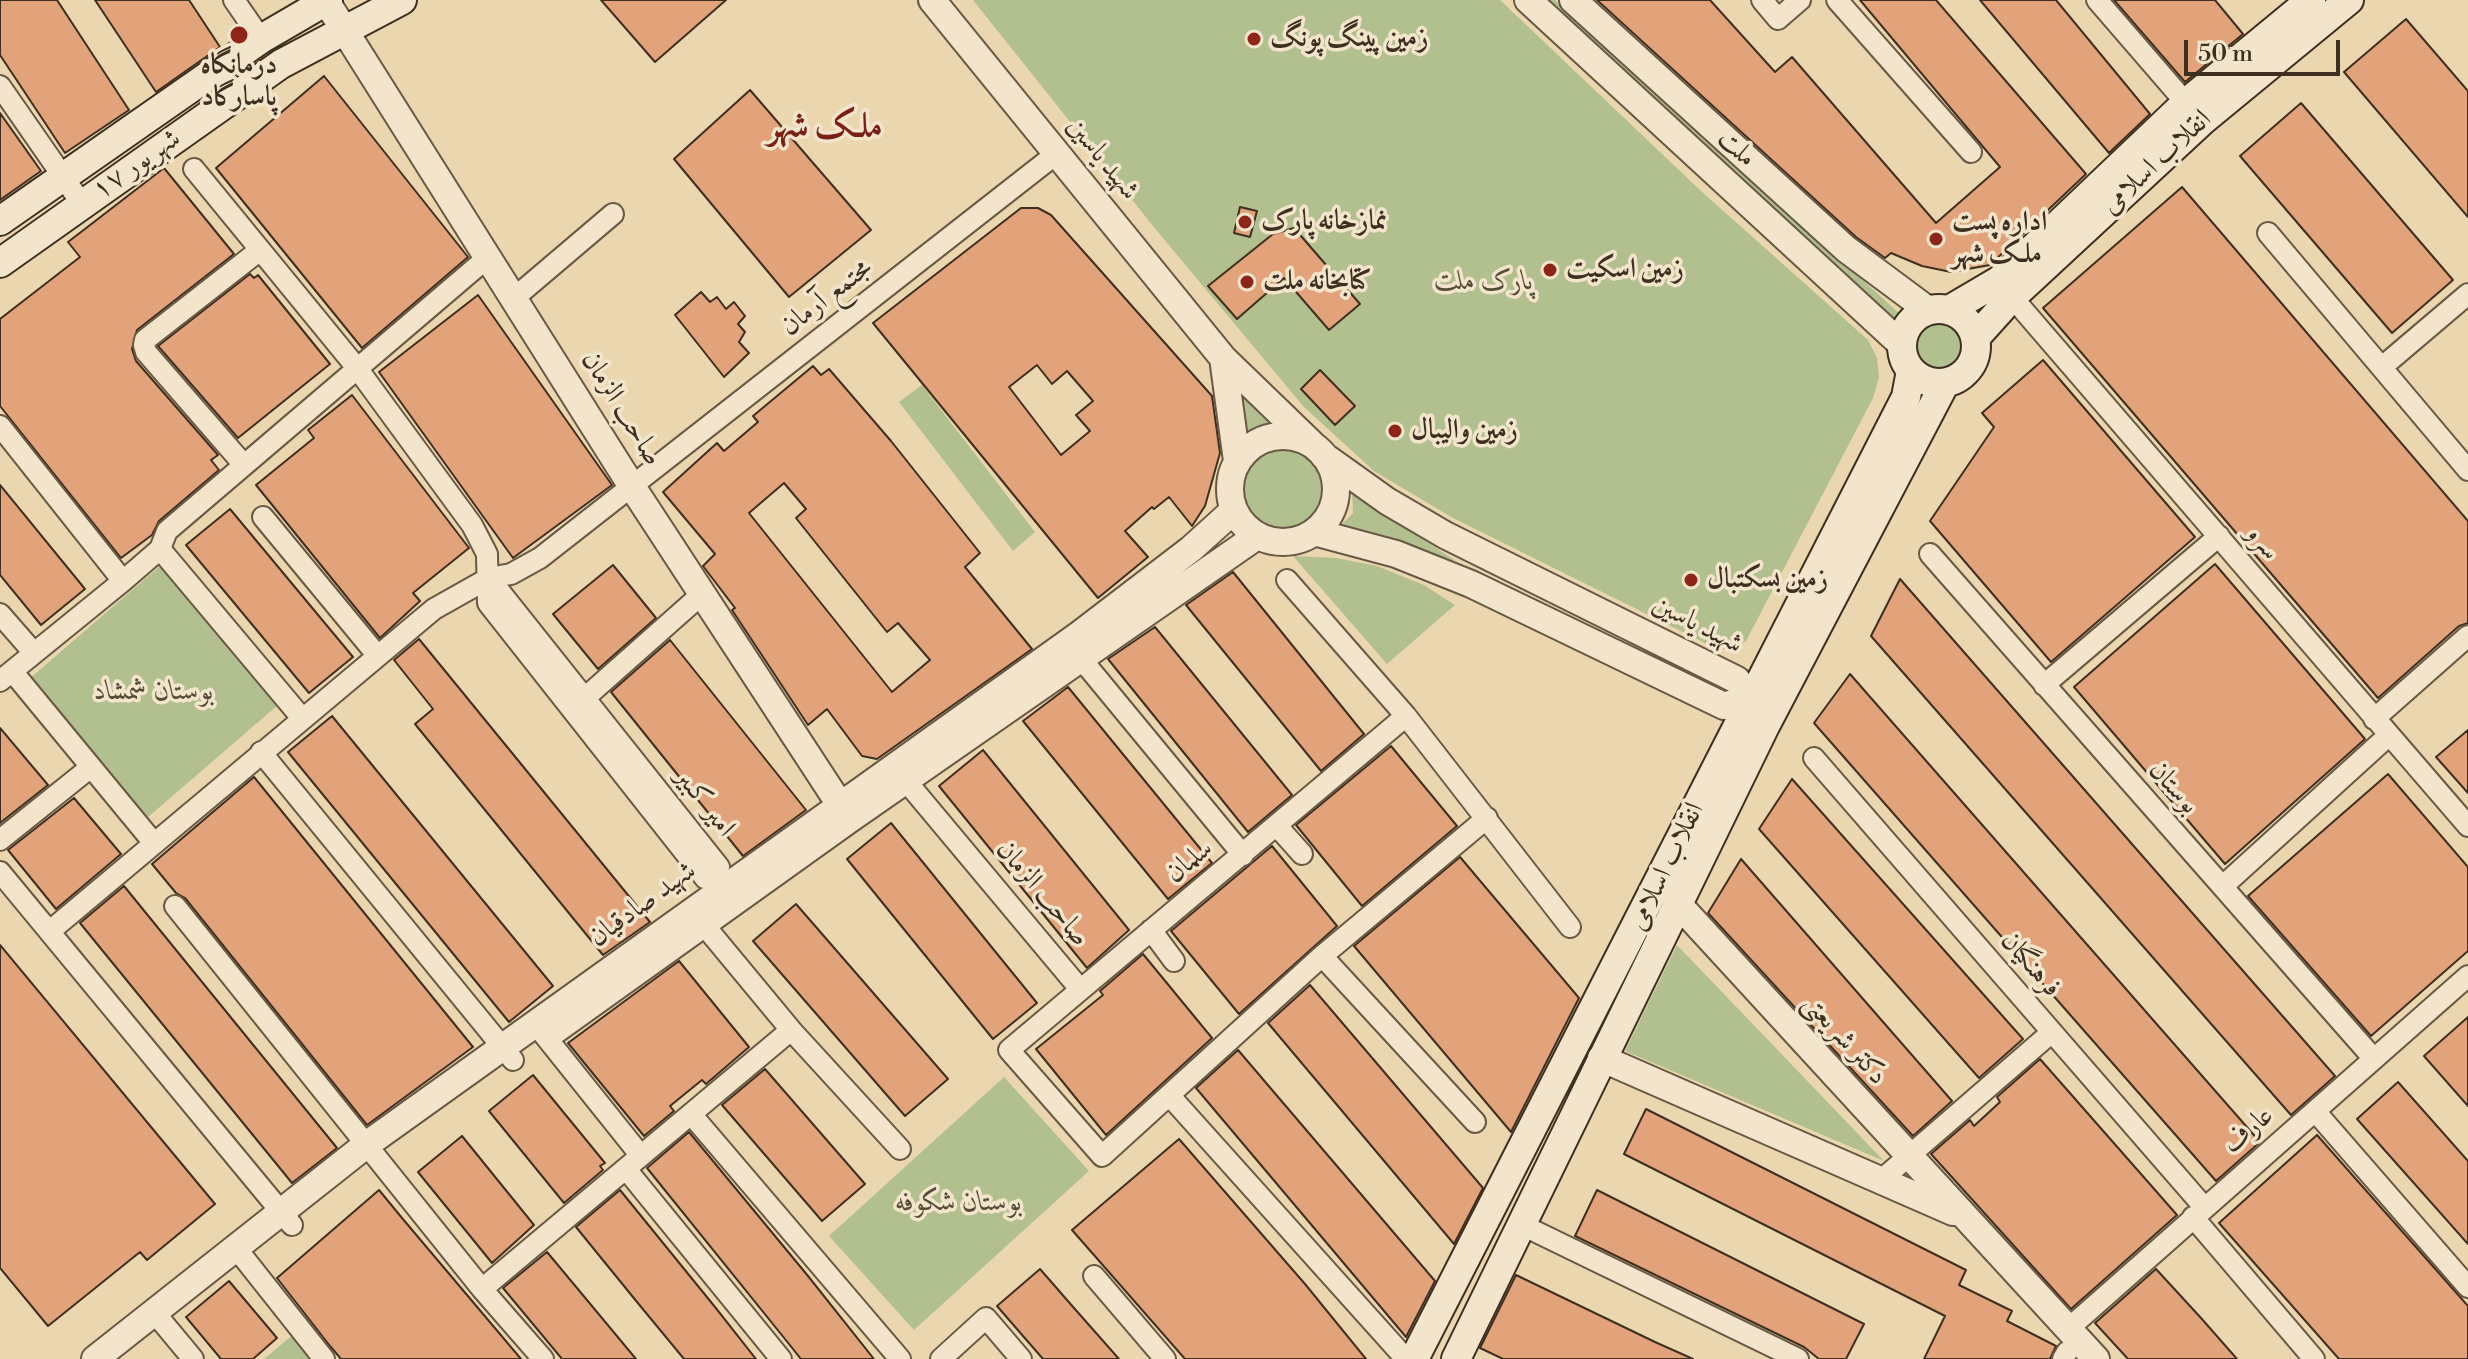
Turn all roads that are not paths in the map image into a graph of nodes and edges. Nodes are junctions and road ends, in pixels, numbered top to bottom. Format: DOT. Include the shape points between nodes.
graph roads {
  1 [pos="234,0"];
  2 [pos="327,0"];
  3 [pos="402,0"];
  4 [pos="932,0"];
  5 [pos="1528,0"];
  6 [pos="1573,0"];
  7 [pos="1762,0"];
  8 [pos="1800,0"];
  9 [pos="1837,0"];
  10 [pos="2097,0"];
  11 [pos="2311,0"];
  12 [pos="2349,0"];
  13 [pos="344,29"];
  14 [pos="261,39"];
  15 [pos="0,86"];
  16 [pos="2186,103"];
  17 [pos="1971,152"];
  18 [pos="1056,154"];
  19 [pos="194,169"];
  20 [pos="65,176"];
  21 [pos="82,204"];
  22 [pos="613,214"];
  23 [pos="0,221"];
  24 [pos="2268,233"];
  25 [pos="260,250"];
  26 [pos="487,258"];
  27 [pos="0,263"];
  28 [pos="2468,294"];
  29 [pos="2012,297"];
  30 [pos="513,299"];
  31 [pos="1939,310"];
  32 [pos="1976,337"];
  33 [pos="1223,358"];
  34 [pos="1906,358"];
  35 [pos="2382,367"];
  36 [pos="357,368"];
  37 [pos="1945,383"];
  38 [pos="0,426"];
  39 [pos="1318,450"];
  40 [pos="1237,461"];
  41 [pos="244,465"];
  42 [pos="2468,470"];
  43 [pos="631,485"];
  44 [pos="1234,510"];
  45 [pos="263,517"];
  46 [pos="1314,532"];
  47 [pos="1257,536"];
  48 [pos="2219,536"];
  49 [pos="160,549"];
  50 [pos="1930,554"];
  51 [pos="489,578"];
  52 [pos="1287,580"];
  53 [pos="123,581"];
  54 [pos="702,594"];
  55 [pos="0,614"];
  56 [pos="2468,636"];
  57 [pos="1074,652"];
  58 [pos="34,653"];
  59 [pos="377,655"];
  60 [pos="6,676"];
  61 [pos="2044,685"];
  62 [pos="579,703"];
  63 [pos="1761,704"];
  64 [pos="1406,716"];
  65 [pos="301,717"];
  66 [pos="2374,719"];
  67 [pos="2388,736"];
  68 [pos="261,752"];
  69 [pos="1814,758"];
  70 [pos="91,767"];
  71 [pos="900,774"];
  72 [pos="845,812"];
  73 [pos="1487,818"];
  74 [pos="1277,826"];
  75 [pos="2468,826"];
  76 [pos="0,840"];
  77 [pos="153,842"];
  78 [pos="1302,854"];
  79 [pos="1243,855"];
  80 [pos="0,872"];
  81 [pos="2223,886"];
  82 [pos="175,906"];
  83 [pos="1680,906"];
  84 [pos="698,917"];
  85 [pos="1570,927"];
  86 [pos="1151,930"];
  87 [pos="50,931"];
  88 [pos="1322,956"];
  89 [pos="1174,961"];
  90 [pos="2467,980"];
  91 [pos="1080,989"];
  92 [pos="540,1030"];
  93 [pos="791,1030"];
  94 [pos="2052,1032"];
  95 [pos="508,1054"];
  96 [pos="1601,1058"];
  97 [pos="2374,1059"];
  98 [pos="1169,1095"];
  99 [pos="2315,1111"];
  100 [pos="691,1114"];
  101 [pos="1475,1122"];
  102 [pos="900,1149"];
  103 [pos="373,1151"];
  104 [pos="1908,1157"];
  105 [pos="634,1163"];
  106 [pos="1880,1181"];
  107 [pos="2199,1212"];
  108 [pos="1963,1216"];
  109 [pos="286,1218"];
  110 [pos="1522,1225"];
  111 [pos="240,1255"];
  112 [pos="1094,1276"];
  113 [pos="2468,1287"];
  114 [pos="482,1289"];
  115 [pos="160,1318"];
  116 [pos="2066,1346"];
  117 [pos="1463,1357"];
  118 [pos="95,1359"];
  119 [pos="124,1359"];
  120 [pos="193,1359"];
  121 [pos="324,1359"];
  122 [pos="543,1359"];
  123 [pos="781,1359"];
  124 [pos="900,1359"];
  125 [pos="941,1359"];
  126 [pos="1021,1359"];
  127 [pos="1165,1359"];
  128 [pos="1406,1359"];
  129 [pos="1414,1359"];
  130 [pos="1798,1359"];
  131 [pos="2096,1359"];
  132 [pos="2314,1359"];
  1 -- 14 [label="street"];
  2 -- 13 [label="street, صاحب الزمان"];
  2 -- 14 [label="main road, ۱۷ شهریور"];
  3 -- 13 [label="main road, ۱۷ شهریور"];
  4 -- 18 [label="street, شهید یاسین"];
  5 -- 34 [label="street, ملت"];
  6 -- 31 [label="street, ملت" via="1846,249"];
  7 -- 8 [label="street" via="1778,19"];
  9 -- 17 [label="street"];
  10 -- 16 [label="street"];
  11 -- 16 [label="main road, انقلاب اسلامی"];
  12 -- 29 [label="main road, انقلاب اسلامی" via="2202,121"];
  13 -- 21 [label="main road, ۱۷ شهریور" via="281,64"];
  13 -- 26 [label="street, صاحب الزمان"];
  14 -- 20 [label="main road, ۱۷ شهریور"];
  15 -- 20 [label="street"];
  16 -- 31 [label="main road, انقلاب اسلامی" via="2000,280"];
  18 -- 33 [label="street, شهید یاسین"];
  18 -- 43 [label="street, مجتمع آرمان"];
  19 -- 25 [label="street"];
  20 -- 21 [label="street"];
  20 -- 23 [label="main road, ۱۷ شهریور"];
  21 -- 27 [label="main road, ۱۷ شهریور"];
  22 -- 30 [label="street"];
  24 -- 35 [label="street"];
  25 -- 36 [label="street"];
  25 -- 41 [label="street" via="144,345"];
  26 -- 30 [label="street, صاحب الزمان"];
  26 -- 36 [label="street"];
  28 -- 35 [label="street"];
  29 -- 32 [label="main road, انقلاب اسلامی"];
  29 -- 48 [label="street, سرو"];
  30 -- 43 [label="street, صاحب الزمان"];
  31 -- 32 [label="main road" via="1969,323"];
  31 -- 34 [label="main road, انقلاب اسلامی" via="1909,322"];
  32 -- 37 [label="main road, انقلاب اسلامی" via="1967,370"];
  33 -- 39 [label="street, شهید یاسین"];
  33 -- 40 [label="street"];
  34 -- 37 [label="main road" via="1932,383"];
  34 -- 63 [label="main road, انقلاب اسلامی" via="1906,397"];
  35 -- 42 [label="street"];
  36 -- 41 [label="street"];
  36 -- 51 [label="street" via="472,525 487,554"];
  37 -- 63 [label="main road, انقلاب اسلامی"];
  38 -- 53 [label="street"];
  39 -- 40 [label="street, شهید یاسین" via="1300,438 1271,437 1258,441"];
  39 -- 46 [label="street" via="1333,471 1334,505"];
  39 -- 63 [label="street, شهید یاسین" via="1387,501 1445,535 1737,680"];
  40 -- 44 [label="street" via="1231,476"];
  41 -- 49 [label="street" via="167,531"];
  43 -- 51 [label="street, مجتمع آرمان" via="525,568"];
  43 -- 54 [label="street, صاحب الزمان"];
  44 -- 47 [label="street"];
  44 -- 57 [label="street, شهید صادقیان"];
  45 -- 59 [label="street"];
  46 -- 47 [label="street, شهید یاسین" via="1284,543"];
  46 -- 63 [label="street, شهید یاسین" via="1396,554 1471,584 1724,706"];
  47 -- 57 [label="street, شهید صادقیان"];
  48 -- 61 [label="street"];
  48 -- 66 [label="street, سرو"];
  49 -- 53 [label="street"];
  49 -- 65 [label="street"];
  50 -- 61 [label="street, بوستان"];
  51 -- 59 [label="street, مجتمع آرمان" via="434,609"];
  51 -- 62 [label="street, امیر کبیر"];
  52 -- 64 [label="street"];
  53 -- 58 [label="street"];
  54 -- 62 [label="street"];
  54 -- 72 [label="street, صاحب الزمان"];
  55 -- 58 [label="street"];
  56 -- 66 [label="street"];
  57 -- 71 [label="street, شهید صادقیان"];
  57 -- 79 [label="street"];
  58 -- 60 [label="street"];
  59 -- 65 [label="street, مجتمع آرمان"];
  60 -- 70 [label="street"];
  61 -- 81 [label="street, بوستان"];
  62 -- 62 [label="street, امیر کبیر" via="705,878 715,876 719,867"];
  63 -- 83 [label="main road, انقلاب اسلامی"];
  63 -- 129 [label="main road, انقلاب اسلامی" via="1656,891"];
  64 -- 73 [label="street"];
  64 -- 74 [label="street, سلمان"];
  65 -- 68 [label="street, مجتمع آرمان"];
  66 -- 67 [label="street, سرو"];
  67 -- 75 [label="street, سرو"];
  67 -- 81 [label="street"];
  68 -- 77 [label="street, مجتمع آرمان"];
  68 -- 95 [label="street"];
  69 -- 94 [label="street, فرهنگیان"];
  70 -- 76 [label="street"];
  70 -- 77 [label="street"];
  71 -- 72 [label="street, شهید صادقیان"];
  71 -- 91 [label="street, صاحب الزمان"];
  72 -- 84 [label="street, شهید صادقیان"];
  73 -- 85 [label="street"];
  73 -- 88 [label="street"];
  74 -- 78 [label="street"];
  74 -- 79 [label="street, سلمان"];
  77 -- 87 [label="street, مجتمع آرمان"];
  79 -- 86 [label="street, سلمان"];
  80 -- 87 [label="street"];
  81 -- 97 [label="street, بوستان"];
  82 -- 103 [label="street"];
  83 -- 96 [label="main road, انقلاب اسلامی"];
  83 -- 104 [label="street, دکتر شریعتی"];
  84 -- 92 [label="street, شهید صادقیان"];
  84 -- 93 [label="street"];
  86 -- 89 [label="street"];
  86 -- 91 [label="street, سلمان"];
  87 -- 109 [label="street"];
  88 -- 98 [label="street"];
  88 -- 101 [label="street"];
  90 -- 97 [label="street, عارف"];
  91 -- 98 [label="street, سلمان" via="1009,1050 1102,1156"];
  92 -- 95 [label="street, شهید صادقیان"];
  92 -- 105 [label="street"];
  93 -- 100 [label="street"];
  93 -- 102 [label="street"];
  94 -- 104 [label="street"];
  94 -- 107 [label="street, فرهنگیان"];
  95 -- 103 [label="street, شهید صادقیان"];
  96 -- 106 [label="street, دکتر شریعتی"];
  96 -- 110 [label="main road, انقلاب اسلامی"];
  97 -- 99 [label="street, عارف"];
  98 -- 128 [label="street"];
  99 -- 107 [label="street, عارف"];
  99 -- 113 [label="street"];
  100 -- 105 [label="street"];
  100 -- 124 [label="street"];
  103 -- 109 [label="street, شهید صادقیان"];
  103 -- 114 [label="street"];
  104 -- 106 [label="street"];
  104 -- 108 [label="street, دکتر شریعتی"];
  105 -- 114 [label="street"];
  105 -- 123 [label="street"];
  106 -- 108 [label="street, دکتر شریعتی"];
  107 -- 116 [label="street, عارف"];
  107 -- 132 [label="street, فرهنگیان"];
  108 -- 116 [label="street, دکتر شریعتی"];
  109 -- 111 [label="street, شهید صادقیان"];
  110 -- 117 [label="main road, انقلاب اسلامی"];
  110 -- 130 [label="street"];
  111 -- 115 [label="street, شهید صادقیان"];
  111 -- 121 [label="street"];
  112 -- 127 [label="street"];
  114 -- 122 [label="street"];
  115 -- 118 [label="street, شهید صادقیان"];
  115 -- 119 [label="street, شهید صادقیان"];
  115 -- 120 [label="street"];
  116 -- 131 [label="street, دکتر شریعتی"];
  125 -- 126 [label="street" via="986,1318"];
}
